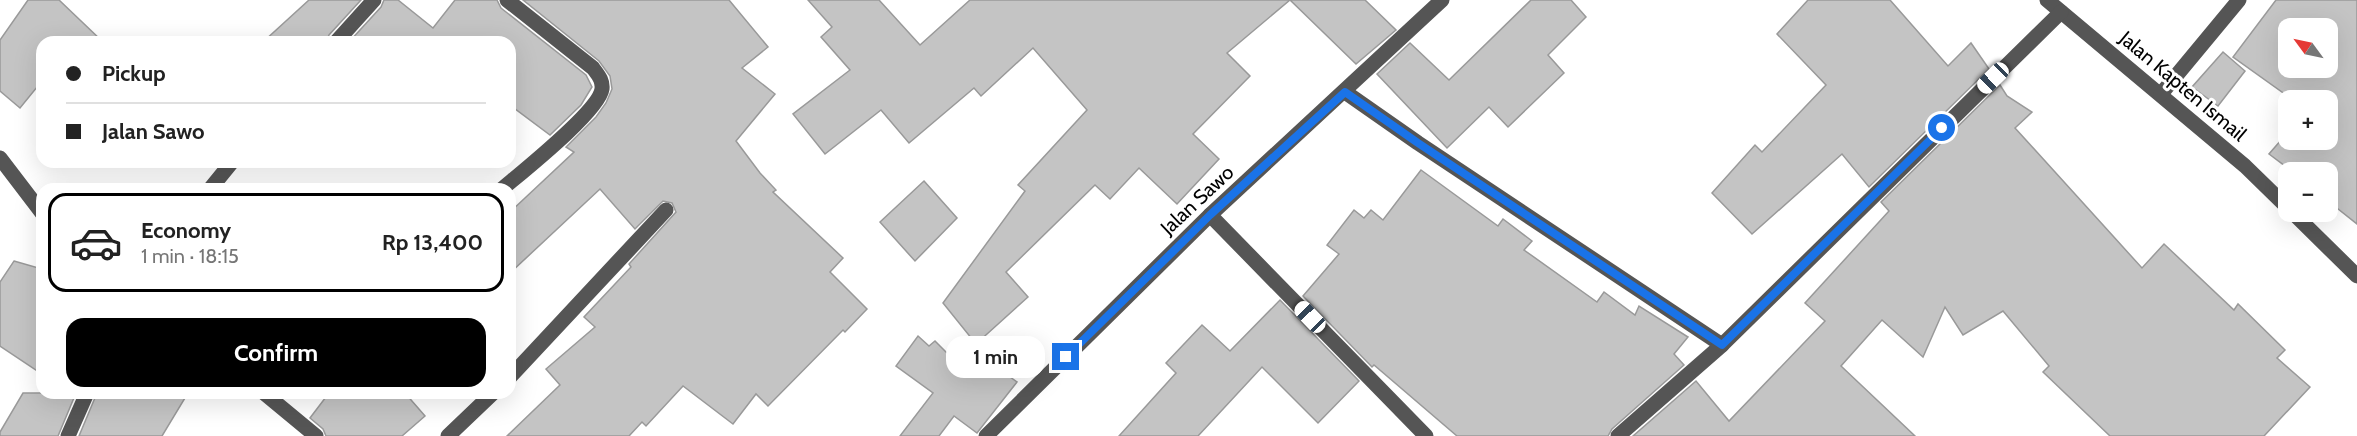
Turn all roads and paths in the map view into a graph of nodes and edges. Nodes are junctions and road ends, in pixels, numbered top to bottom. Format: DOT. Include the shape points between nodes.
graph roads {
  1 [pos="374,0"];
  2 [pos="507,0"];
  3 [pos="1442,0"];
  4 [pos="2047,0"];
  5 [pos="2239,0"];
  6 [pos="2061,12"];
  7 [pos="341,36"];
  8 [pos="1345,92"];
  9 [pos="2161,94"];
  10 [pos="0,158"];
  11 [pos="227,168"];
  12 [pos="215,183"];
  13 [pos="509,183"];
  14 [pos="2278,198"];
  15 [pos="36,205"];
  16 [pos="666,210"];
  17 [pos="1210,215"];
  18 [pos="2302,222"];
  19 [pos="2357,276"];
  20 [pos="1722,345"];
  21 [pos="516,371"];
  22 [pos="84,399"];
  23 [pos="273,399"];
  24 [pos="487,399"];
  25 [pos="68,436"];
  26 [pos="316,436"];
  27 [pos="448,436"];
  28 [pos="986,436"];
  29 [pos="1426,436"];
  30 [pos="1618,436"];
  1 -- 7 [label="street"];
  2 -- 13 [label="street" via="592,68 601,78 602,90 583,117"];
  3 -- 8 [label="street, Jalan Sawo"];
  4 -- 6 [label="street, Jalan Kapten Ismail"];
  5 -- 9 [label="street"];
  6 -- 9 [label="street, Jalan Kapten Ismail"];
  6 -- 20 [label="street"];
  8 -- 17 [label="street, Jalan Sawo"];
  8 -- 20 [label="street"];
  9 -- 14 [label="street, Jalan Kapten Ismail"];
  10 -- 15 [label="street"];
  11 -- 12 [label="street"];
  16 -- 21 [label="street"];
  17 -- 28 [label="street, Jalan Sawo"];
  17 -- 29 [label="street"];
  18 -- 19 [label="street, Jalan Kapten Ismail"];
  20 -- 30 [label="street"];
  22 -- 25 [label="street"];
  23 -- 26 [label="street"];
  24 -- 27 [label="street"];
}
